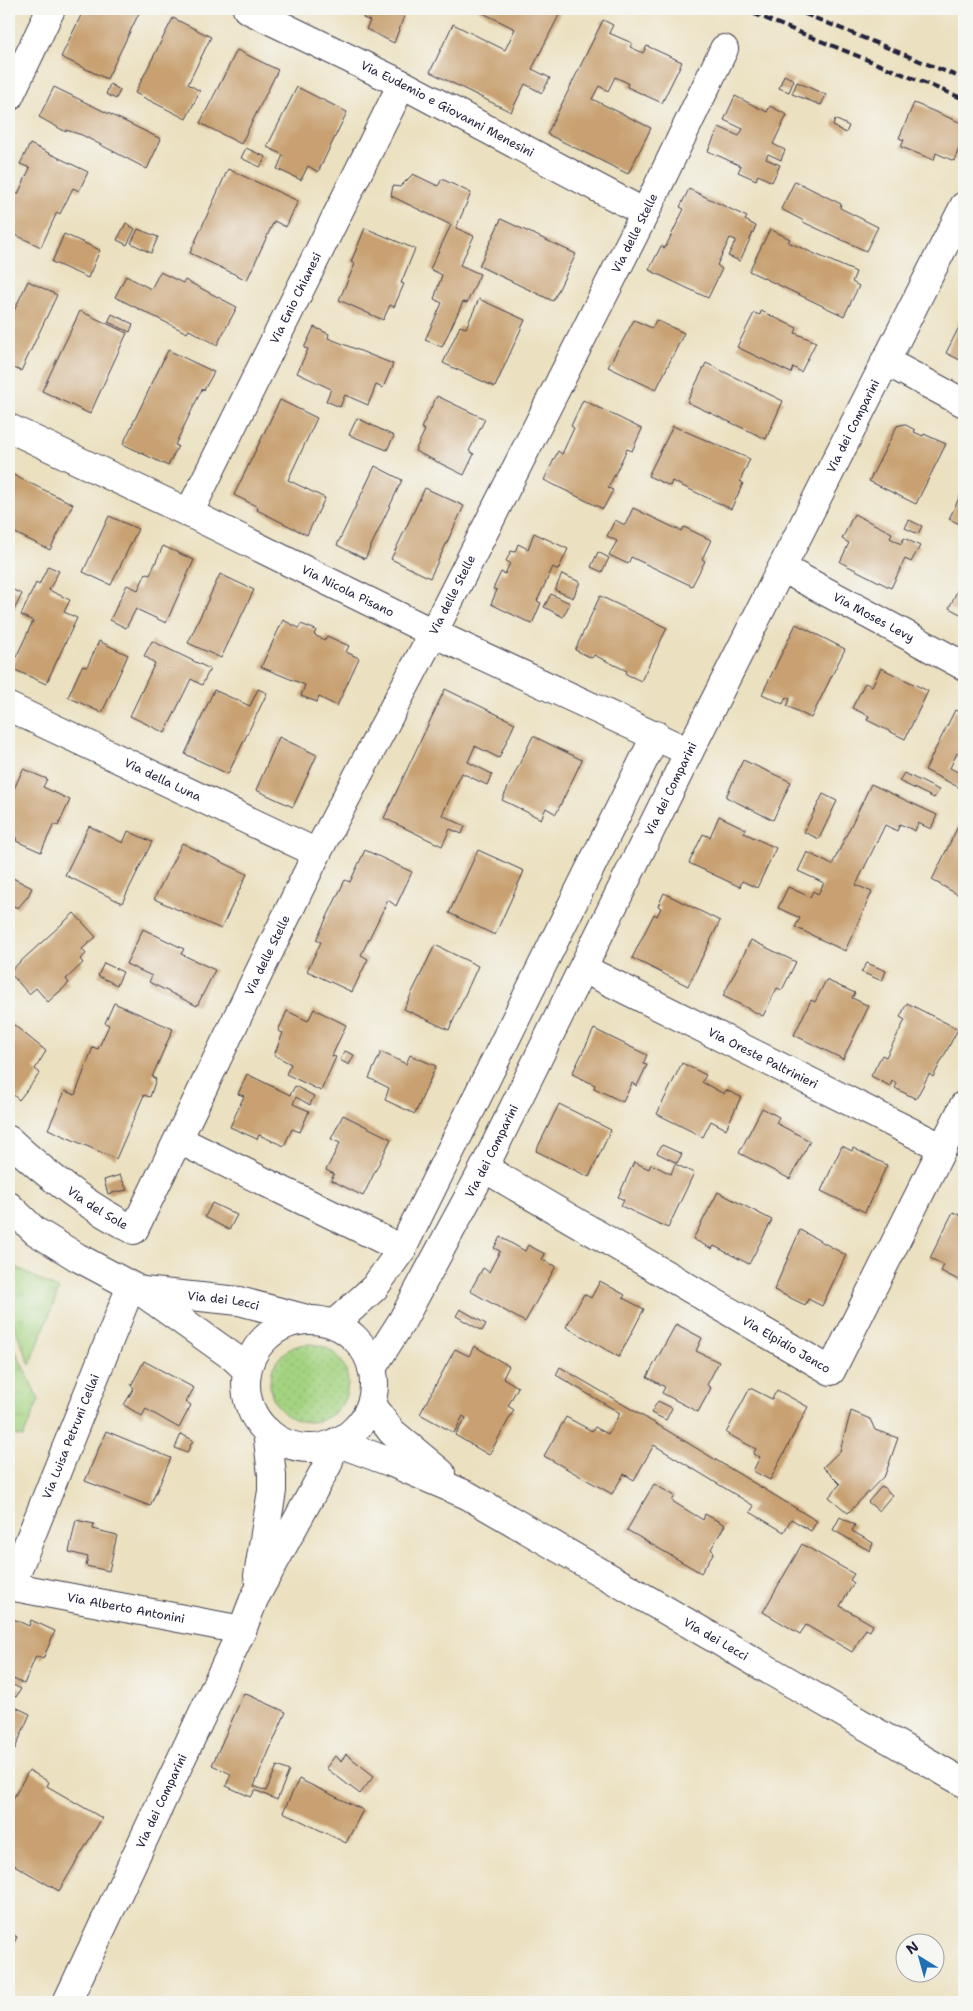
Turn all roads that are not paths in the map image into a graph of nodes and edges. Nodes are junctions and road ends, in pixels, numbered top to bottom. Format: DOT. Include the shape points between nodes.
graph roads {
  1 [pos="51,9"];
  2 [pos="247,9"];
  3 [pos="724,49"];
  4 [pos="402,84"];
  5 [pos="9,97"];
  6 [pos="964,206"];
  7 [pos="645,213"];
  8 [pos="885,361"];
  9 [pos="964,403"];
  10 [pos="9,428"];
  11 [pos="189,513"];
  12 [pos="782,568"];
  13 [pos="433,633"];
  14 [pos="964,666"];
  15 [pos="9,706"];
  16 [pos="656,735"];
  17 [pos="689,752"];
  18 [pos="317,853"];
  19 [pos="584,969"];
  20 [pos="964,1105"];
  21 [pos="9,1140"];
  22 [pos="179,1140"];
  23 [pos="943,1148"];
  24 [pos="484,1168"];
  25 [pos="9,1206"];
  26 [pos="9,1217"];
  27 [pos="35,1231"];
  28 [pos="402,1249"];
  29 [pos="135,1288"];
  30 [pos="307,1319"];
  31 [pos="334,1324"];
  32 [pos="372,1368"];
  33 [pos="247,1370"];
  34 [pos="370,1405"];
  35 [pos="267,1431"];
  36 [pos="335,1443"];
  37 [pos="467,1495"];
  38 [pos="10,1586"];
  39 [pos="254,1599"];
  40 [pos="242,1630"];
  41 [pos="964,1783"];
  42 [pos="67,2002"];
  1 -- 5 [label="street"];
  2 -- 4 [label="street, Via Eudemio e Giovanni Menesini"];
  3 -- 7 [label="street, Via delle Stelle"];
  4 -- 7 [label="street, Via Eudemio e Giovanni Menesini"];
  4 -- 11 [label="street, Via Enio Chianesi"];
  6 -- 8 [label="street, Via dei Comparini"];
  7 -- 13 [label="street, Via delle Stelle"];
  8 -- 9 [label="street"];
  8 -- 12 [label="street, Via dei Comparini"];
  10 -- 11 [label="street, Via Nicola Pisano"];
  11 -- 13 [label="street, Via Nicola Pisano"];
  12 -- 14 [label="street, Via Moses Levy"];
  12 -- 17 [label="street, Via dei Comparini"];
  13 -- 16 [label="street, Via Nicola Pisano"];
  13 -- 18 [label="street, Via delle Stelle"];
  15 -- 18 [label="street, Via della Luna"];
  16 -- 17 [label="street, Via Nicola Pisano"];
  16 -- 28 [label="street"];
  17 -- 19 [label="street, Via dei Comparini"];
  18 -- 22 [label="street, Via delle Stelle"];
  19 -- 23 [label="street, Via Oreste Paltrinieri"];
  19 -- 24 [label="street, Via dei Comparini"];
  20 -- 23 [label="street, Via Elpidio Jenco"];
  21 -- 22 [label="street, Via del Sole" via="81,1198 134,1230"];
  22 -- 28 [label="street"];
  23 -- 24 [label="street, Via Elpidio Jenco" via="831,1371"];
  24 -- 32 [label="street, Via dei Comparini" via="402,1320"];
  25 -- 27 [label="street"];
  26 -- 27 [label="street, Via dei Lecci"];
  27 -- 29 [label="street, Via dei Lecci"];
  28 -- 31 [label="street" via="374,1288"];
  29 -- 30 [label="street, Via dei Lecci" via="239,1302"];
  29 -- 33 [label="street, Via dei Lecci" via="234,1357"];
  29 -- 38 [label="street, Via Luisa Petruni Cellai"];
  30 -- 31 [label="street"];
  30 -- 33 [label="street" via="285,1325 265,1338"];
  31 -- 32 [label="street" via="358,1342"];
  32 -- 34 [label="street" via="374,1384"];
  33 -- 35 [label="street" via="249,1403 253,1414"];
  34 -- 36 [label="street" via="359,1425"];
  34 -- 37 [label="street, Via dei Lecci" via="404,1443"];
  35 -- 36 [label="street" via="294,1446 315,1448"];
  35 -- 39 [label="street, Via dei Comparini" via="272,1491"];
  36 -- 37 [label="street, Via dei Lecci"];
  36 -- 39 [label="street, Via dei Comparini" via="328,1464"];
  37 -- 41 [label="street, Via dei Lecci"];
  38 -- 40 [label="street, Via Alberto Antonini"];
  39 -- 40 [label="street, Via dei Comparini"];
  40 -- 42 [label="street, Via dei Comparini"];
}
